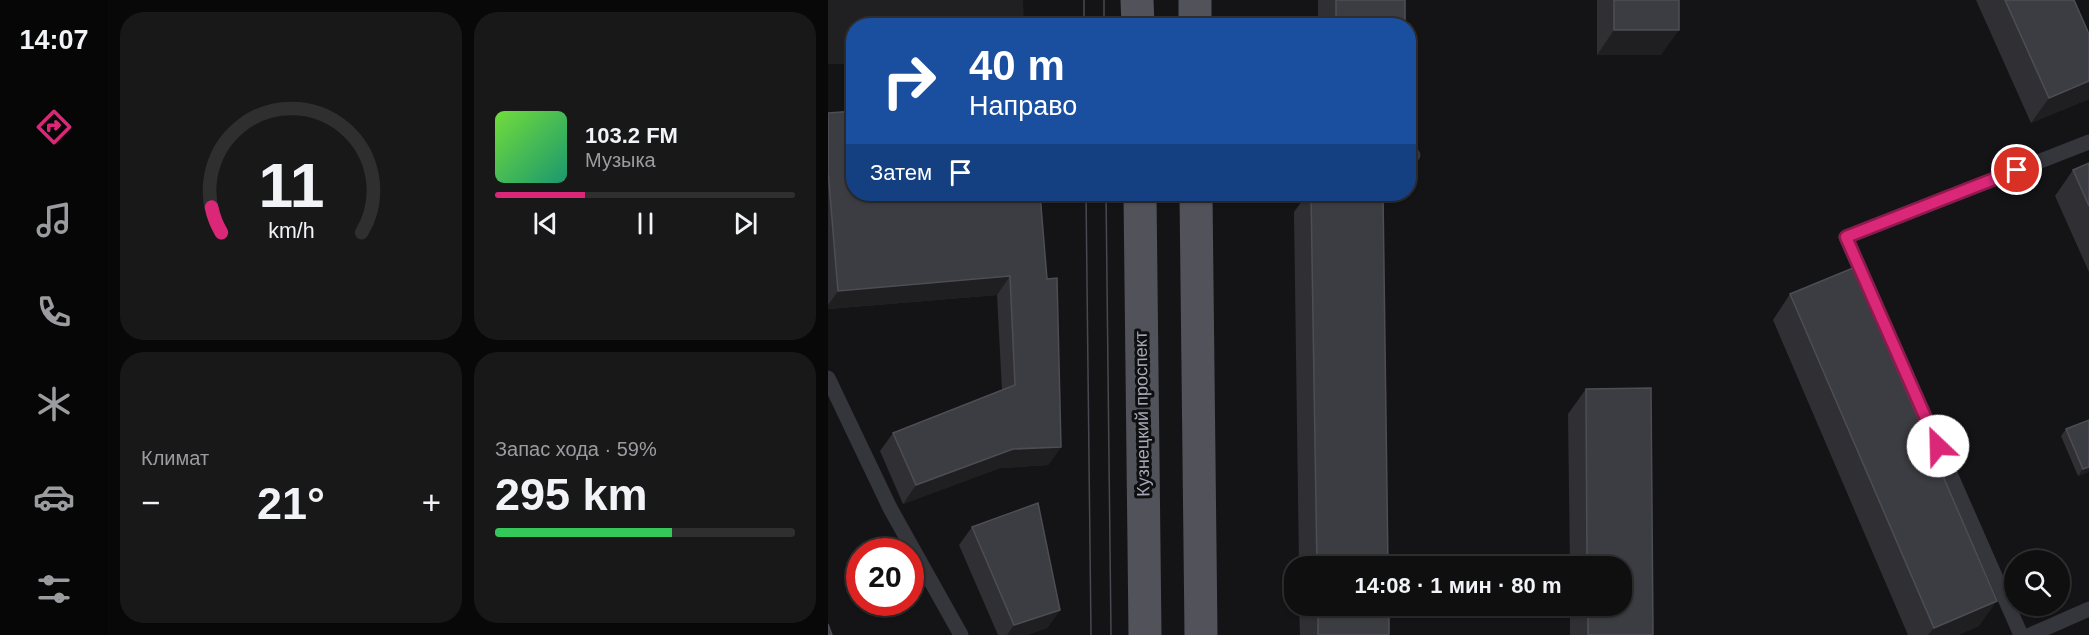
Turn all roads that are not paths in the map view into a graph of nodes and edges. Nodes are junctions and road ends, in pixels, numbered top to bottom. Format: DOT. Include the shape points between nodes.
graph roads {
  1 [pos="1137,0"];
  2 [pos="1195,0"];
  3 [pos="1138,18"];
  4 [pos="1195,18"];
  5 [pos="2089,142"];
  6 [pos="1140,201"];
  7 [pos="1196,201"];
  8 [pos="828,378"];
  9 [pos="2089,609"];
  10 [pos="961,635"];
  11 [pos="1145,635"];
  12 [pos="1201,635"];
  13 [pos="2021,635"];
  14 [pos="2030,635"];
  1 -- 3 [label="main road"];
  2 -- 4 [label="main road"];
  5 -- 13 [label="lane" via="1846,237"];
  6 -- 11 [label="main road, Кузнецкий проспект"];
  7 -- 12 [label="main road"];
  8 -- 10 [label="lane" via="890,508"];
  9 -- 14 [label="lane"];
}
